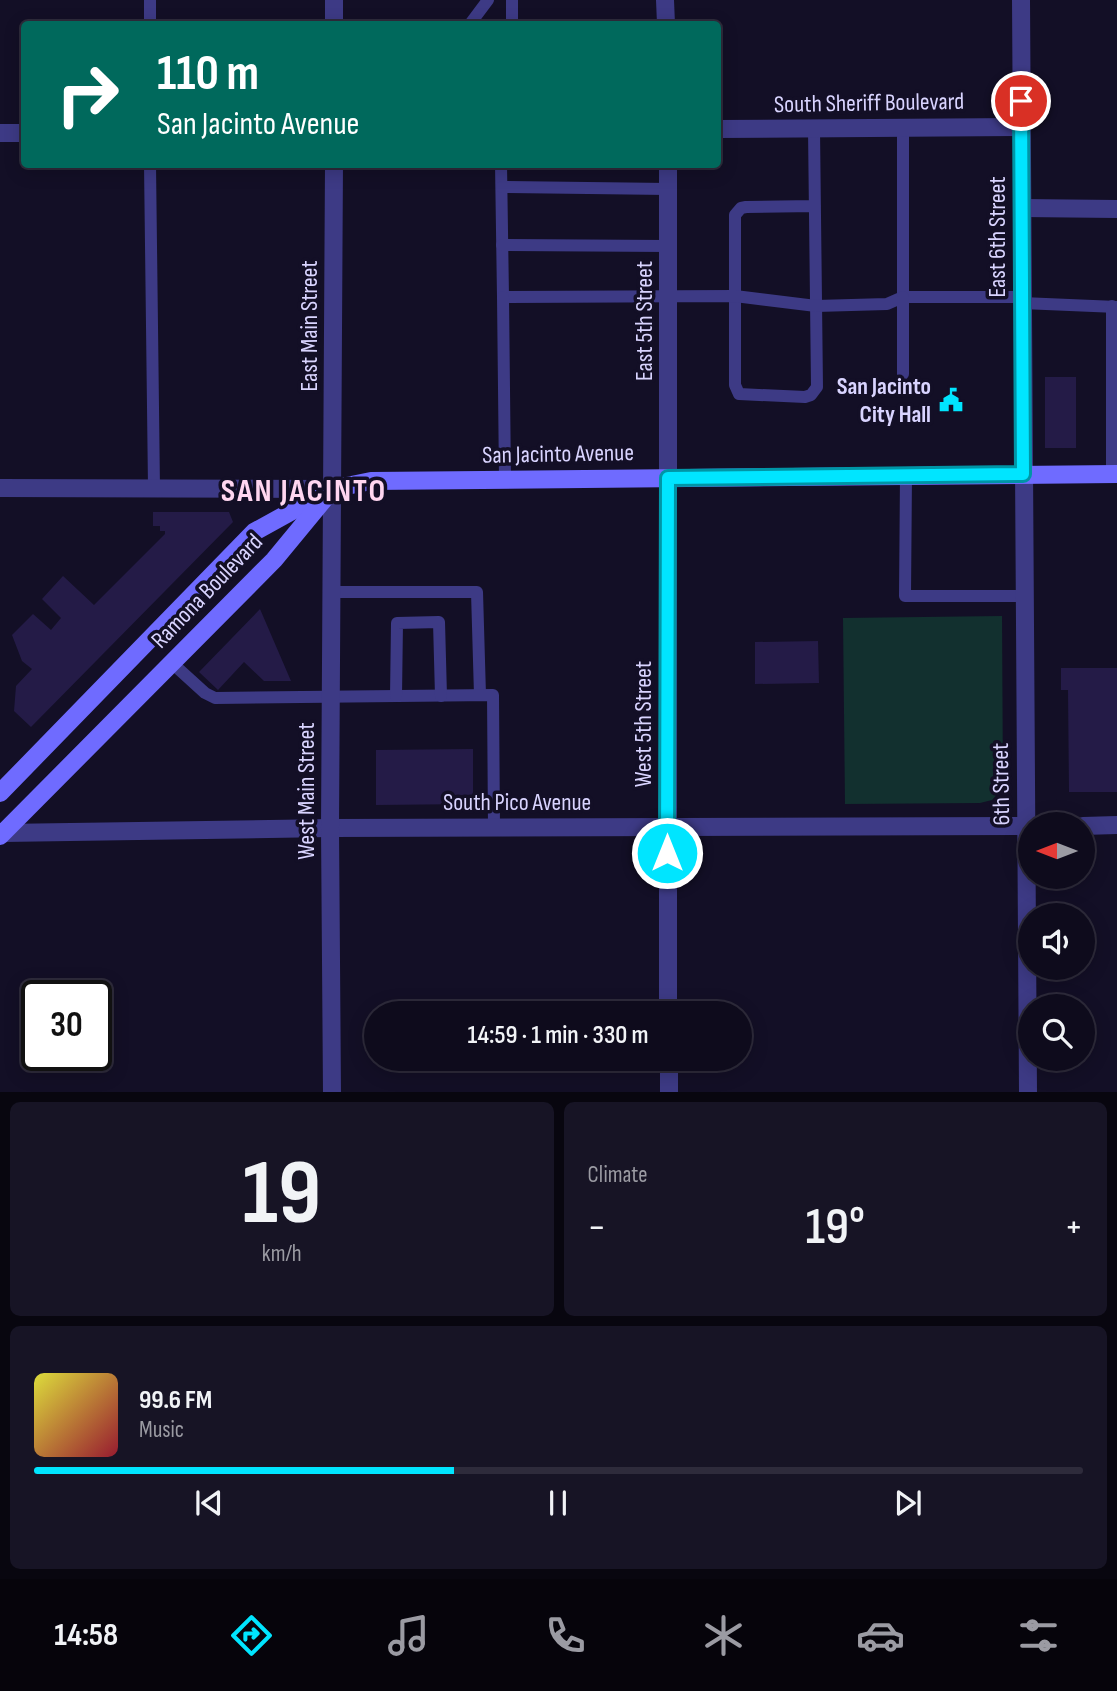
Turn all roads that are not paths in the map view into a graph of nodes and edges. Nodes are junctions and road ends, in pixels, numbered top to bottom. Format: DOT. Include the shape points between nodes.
graph roads {
  1 [pos="150,0"];
  2 [pos="334,0"];
  3 [pos="488,0"];
  4 [pos="512,0"];
  5 [pos="666,0"];
  6 [pos="1021,0"];
  7 [pos="149,21"];
  8 [pos="334,21"];
  9 [pos="472,21"];
  10 [pos="512,21"];
  11 [pos="666,21"];
  12 [pos="903,127"];
  13 [pos="1021,127"];
  14 [pos="721,129"];
  15 [pos="814,130"];
  16 [pos="0,133"];
  17 [pos="21,133"];
  18 [pos="150,168"];
  19 [pos="334,168"];
  20 [pos="501,168"];
  21 [pos="668,168"];
  22 [pos="502,187"];
  23 [pos="668,189"];
  24 [pos="815,206"];
  25 [pos="1021,208"];
  26 [pos="1117,209"];
  27 [pos="502,245"];
  28 [pos="668,246"];
  29 [pos="668,296"];
  30 [pos="735,296"];
  31 [pos="503,297"];
  32 [pos="903,297"];
  33 [pos="1022,300"];
  34 [pos="816,306"];
  35 [pos="1114,306"];
  36 [pos="904,374"];
  37 [pos="1023,474"];
  38 [pos="1115,474"];
  39 [pos="906,475"];
  40 [pos="668,478"];
  41 [pos="505,480"];
  42 [pos="0,488"];
  43 [pos="154,488"];
  44 [pos="332,489"];
  45 [pos="331,593"];
  46 [pos="1024,596"];
  47 [pos="172,663"];
  48 [pos="480,695"];
  49 [pos="396,696"];
  50 [pos="440,696"];
  51 [pos="331,698"];
  52 [pos="0,793"];
  53 [pos="1028,812"];
  54 [pos="1096,825"];
  55 [pos="1117,825"];
  56 [pos="667,826"];
  57 [pos="1018,826"];
  58 [pos="494,827"];
  59 [pos="330,828"];
  60 [pos="2,834"];
  61 [pos="1028,889"];
  62 [pos="668,1001"];
  63 [pos="668,1071"];
  64 [pos="332,1092"];
  65 [pos="669,1092"];
  66 [pos="1028,1092"];
  1 -- 7 [label="lane"];
  2 -- 8 [label="street"];
  3 -- 9 [label="lane"];
  4 -- 10 [label="lane"];
  5 -- 11 [label="street"];
  6 -- 13 [label="street, East 6th Street"];
  12 -- 13 [label="street, South Sheriff Boulevard"];
  12 -- 15 [label="street, South Sheriff Boulevard"];
  12 -- 32 [label="lane"];
  13 -- 25 [label="street, East 6th Street"];
  14 -- 15 [label="street, South Sheriff Boulevard"];
  15 -- 24 [label="lane"];
  16 -- 17 [label="street"];
  18 -- 43 [label="lane"];
  19 -- 44 [label="street, East Main Street"];
  20 -- 22 [label="lane"];
  21 -- 23 [label="street, East 5th Street"];
  22 -- 23 [label="lane"];
  22 -- 27 [label="lane"];
  23 -- 28 [label="street, East 5th Street"];
  24 -- 30 [label="lane" via="737,211"];
  24 -- 34 [label="lane"];
  25 -- 26 [label="street"];
  25 -- 33 [label="street, East 6th Street"];
  27 -- 28 [label="lane"];
  27 -- 31 [label="lane"];
  28 -- 29 [label="street, East 5th Street"];
  29 -- 30 [label="lane"];
  29 -- 31 [label="lane"];
  29 -- 40 [label="street, East 5th Street"];
  30 -- 34 [label="lane"];
  30 -- 34 [label="lane" via="735,385 744,396 805,397 815,392"];
  31 -- 41 [label="lane"];
  32 -- 33 [label="lane"];
  32 -- 34 [label="lane" via="887,304"];
  32 -- 36 [label="lane"];
  33 -- 35 [label="lane"];
  33 -- 37 [label="street, East 6th Street"];
  35 -- 38 [label="lane"];
  37 -- 38 [label="main road, San Jacinto Avenue"];
  37 -- 39 [label="main road, San Jacinto Avenue"];
  37 -- 46 [label="street, 6th Street"];
  39 -- 40 [label="main road, San Jacinto Avenue"];
  39 -- 46 [label="lane" via="905,596"];
  40 -- 41 [label="main road, San Jacinto Avenue"];
  40 -- 56 [label="street, West 5th Street"];
  41 -- 44 [label="main road, San Jacinto Avenue" via="371,481"];
  42 -- 43 [label="street, San Jacinto Avenue"];
  43 -- 44 [label="street, San Jacinto Avenue"];
  44 -- 45 [label="street, West Main Street"];
  44 -- 47 [label="main road, Ramona Boulevard" via="274,560"];
  44 -- 52 [label="main road, Ramona Boulevard" via="254,532"];
  45 -- 48 [label="lane" via="477,593"];
  45 -- 51 [label="street, West Main Street"];
  46 -- 53 [label="street, 6th Street"];
  47 -- 51 [label="lane" via="215,698"];
  47 -- 60 [label="main road, Ramona Boulevard"];
  48 -- 50 [label="lane"];
  48 -- 58 [label="lane" via="493,695"];
  49 -- 50 [label="lane"];
  49 -- 50 [label="lane" via="397,623 439,622"];
  49 -- 51 [label="lane"];
  51 -- 59 [label="street, West Main Street"];
  54 -- 55 [label="street"];
  56 -- 57 [label="street, South Pico Avenue"];
  56 -- 58 [label="street, South Pico Avenue"];
  56 -- 62 [label="street, West 5th Street"];
  58 -- 59 [label="street, South Pico Avenue"];
  59 -- 60 [label="street, South Pico Avenue"];
  59 -- 64 [label="street, West Main Street"];
  61 -- 66 [label="street, 6th Street"];
  63 -- 65 [label="street"];
}
